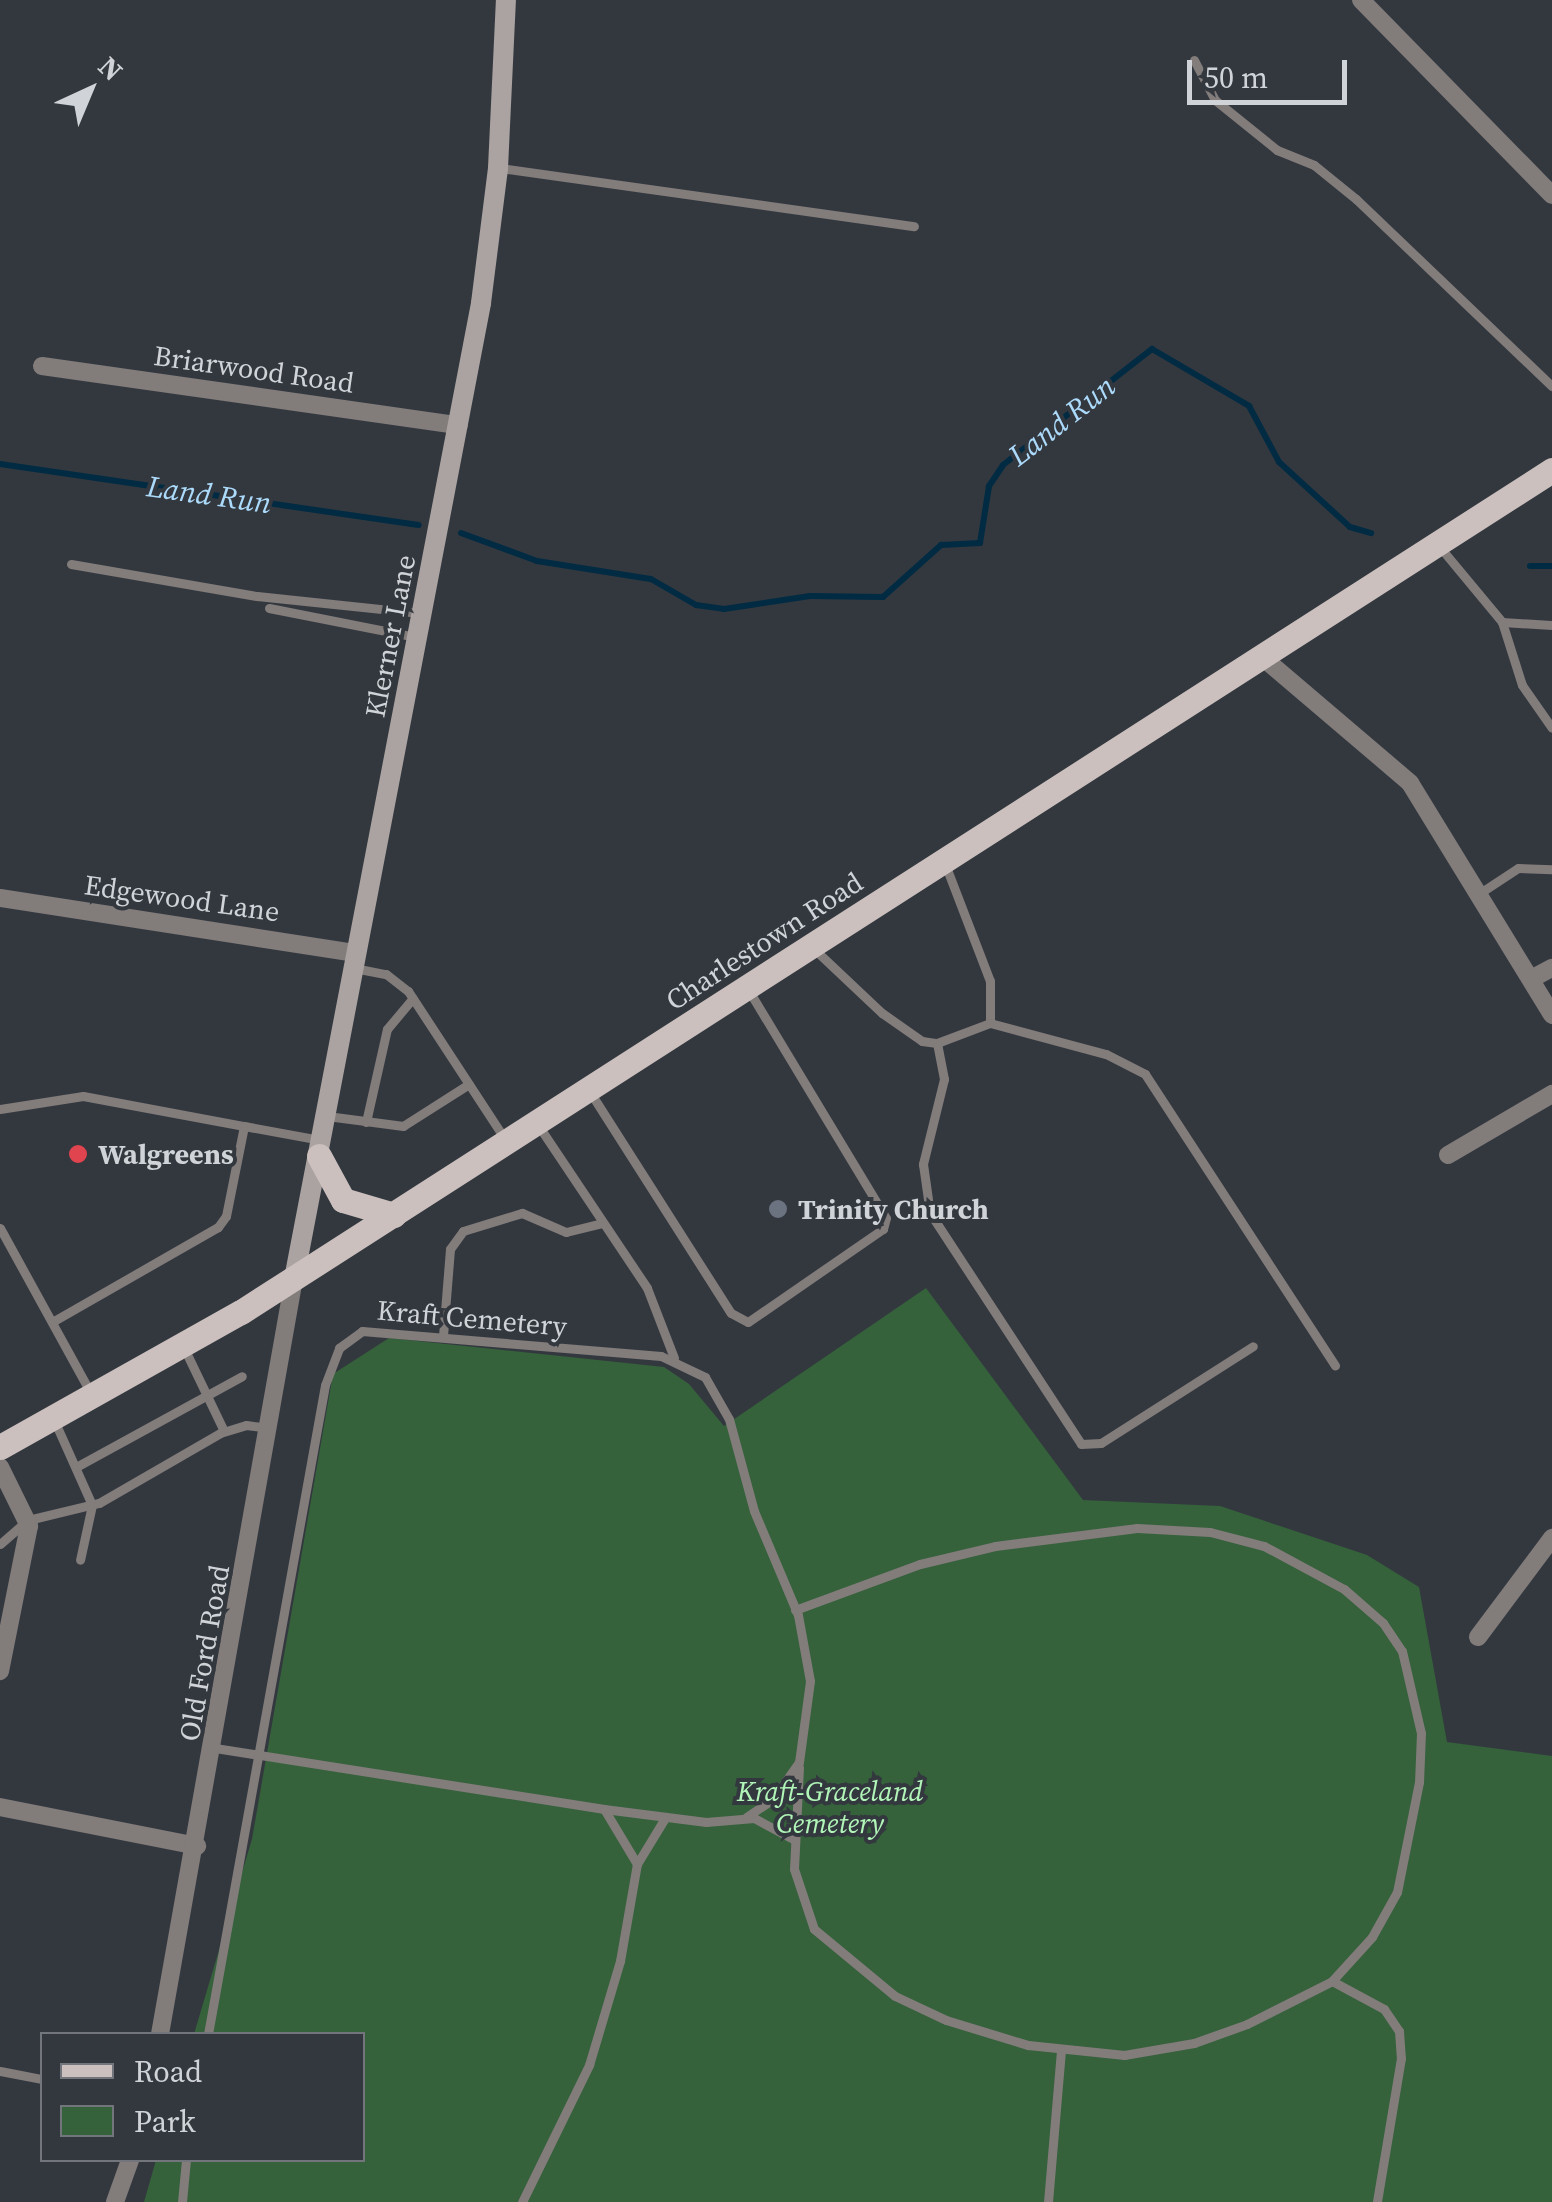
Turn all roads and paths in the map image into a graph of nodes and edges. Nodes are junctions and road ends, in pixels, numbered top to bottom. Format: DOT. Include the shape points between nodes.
graph roads {
  1 [pos="506,0"];
  2 [pos="1361,0"];
  3 [pos="1194,60"];
  4 [pos="498,168"];
  5 [pos="1552,195"];
  6 [pos="914,226"];
  7 [pos="42,366"];
  8 [pos="1552,386"];
  9 [pos="459,426"];
  10 [pos="1552,470"];
  11 [pos="1439,546"];
  12 [pos="72,564"];
  13 [pos="268,608"];
  14 [pos="423,613"];
  15 [pos="1502,622"];
  16 [pos="1552,625"];
  17 [pos="418,638"];
  18 [pos="1261,656"];
  19 [pos="1552,728"];
  20 [pos="944,861"];
  21 [pos="1552,869"];
  22 [pos="1480,892"];
  23 [pos="0,898"];
  24 [pos="811,946"];
  25 [pos="355,961"];
  26 [pos="1552,968"];
  27 [pos="1531,979"];
  28 [pos="747,988"];
  29 [pos="413,998"];
  30 [pos="1552,1015"];
  31 [pos="990,1023"];
  32 [pos="937,1043"];
  33 [pos="469,1084"];
  34 [pos="588,1090"];
  35 [pos="1552,1094"];
  36 [pos="0,1109"];
  37 [pos="327,1116"];
  38 [pos="366,1122"];
  39 [pos="537,1123"];
  40 [pos="244,1126"];
  41 [pos="507,1142"];
  42 [pos="321,1148"];
  43 [pos="1448,1154"];
  44 [pos="394,1214"];
  45 [pos="603,1222"];
  46 [pos="0,1228"];
  47 [pos="294,1279"];
  48 [pos="52,1322"];
  49 [pos="443,1336"];
  50 [pos="182,1345"];
  51 [pos="1253,1346"];
  52 [pos="674,1358"];
  53 [pos="1335,1366"];
  54 [pos="242,1376"];
  55 [pos="206,1394"];
  56 [pos="92,1396"];
  57 [pos="53,1418"];
  58 [pos="272,1428"];
  59 [pos="224,1432"];
  60 [pos="186,1438"];
  61 [pos="0,1448"];
  62 [pos="192,1449"];
  63 [pos="161,1453"];
  64 [pos="166,1464"];
  65 [pos="137,1466"];
  66 [pos="0,1467"];
  67 [pos="76,1468"];
  68 [pos="143,1478"];
  69 [pos="92,1505"];
  70 [pos="28,1520"];
  71 [pos="1552,1538"];
  72 [pos="0,1544"];
  73 [pos="80,1560"];
  74 [pos="795,1610"];
  75 [pos="1478,1637"];
  76 [pos="0,1671"];
  77 [pos="215,1748"];
  78 [pos="260,1755"];
  79 [pos="799,1762"];
  80 [pos="0,1807"];
  81 [pos="604,1808"];
  82 [pos="746,1816"];
  83 [pos="665,1818"];
  84 [pos="793,1839"];
  85 [pos="197,1846"];
  86 [pos="638,1864"];
  87 [pos="1332,1981"];
  88 [pos="160,2032"];
  89 [pos="208,2032"];
  90 [pos="1060,2050"];
  91 [pos="0,2071"];
  92 [pos="40,2080"];
  93 [pos="129,2162"];
  94 [pos="186,2162"];
  95 [pos="115,2202"];
  96 [pos="182,2202"];
  97 [pos="522,2202"];
  98 [pos="1048,2202"];
  99 [pos="1377,2202"];
  1 -- 4 [label="street, Klerner Lane"];
  2 -- 5 [label="street"];
  3 -- 8 [label="lane" via="1215,100 1277,150 1314,164 1356,199"];
  4 -- 6 [label="lane"];
  4 -- 9 [label="street, Klerner Lane"];
  7 -- 9 [label="street, Briarwood Road"];
  9 -- 14 [label="street, Klerner Lane"];
  10 -- 11 [label="main road, Charlestown Road"];
  11 -- 15 [label="lane"];
  11 -- 18 [label="main road, Charlestown Road"];
  12 -- 14 [label="lane" via="258,596"];
  13 -- 17 [label="lane"];
  14 -- 17 [label="street, Klerner Lane"];
  15 -- 16 [label="lane"];
  15 -- 19 [label="lane" via="1522,685"];
  17 -- 25 [label="street, Klerner Lane"];
  18 -- 20 [label="main road, Charlestown Road"];
  18 -- 22 [label="street" via="1397,768"];
  20 -- 24 [label="main road, Charlestown Road"];
  20 -- 31 [label="lane" via="990,981"];
  21 -- 22 [label="lane" via="1518,868"];
  22 -- 27 [label="street"];
  23 -- 25 [label="street, Edgewood Lane"];
  24 -- 28 [label="main road, Charlestown Road"];
  24 -- 32 [label="lane" via="882,1014"];
  25 -- 29 [label="lane" via="398,980"];
  25 -- 37 [label="street, Klerner Lane"];
  26 -- 27 [label="street"];
  27 -- 30 [label="street"];
  28 -- 34 [label="main road, Charlestown Road"];
  28 -- 34 [label="lane" via="886,1218 883,1228 764,1312 743,1322 731,1313"];
  29 -- 33 [label="lane"];
  29 -- 38 [label="lane" via="387,1028"];
  31 -- 32 [label="lane"];
  31 -- 53 [label="lane" via="1106,1054 1145,1074"];
  32 -- 51 [label="lane" via="944,1079 923,1164 930,1213 1081,1444 1102,1443"];
  33 -- 38 [label="lane" via="410,1124"];
  33 -- 41 [label="lane"];
  34 -- 39 [label="main road, Charlestown Road"];
  35 -- 43 [label="street"];
  36 -- 40 [label="lane" via="31,1099 83,1096"];
  37 -- 38 [label="lane"];
  37 -- 42 [label="street, Klerner Lane"];
  39 -- 41 [label="main road, Charlestown Road"];
  39 -- 45 [label="lane"];
  40 -- 42 [label="lane"];
  40 -- 48 [label="lane" via="222,1224"];
  41 -- 44 [label="main road, Charlestown Road"];
  42 -- 44 [label="main road" via="343,1200"];
  42 -- 47 [label="street, Klerner Lane"];
  44 -- 47 [label="main road, Charlestown Road"];
  45 -- 49 [label="lane" via="566,1232 522,1213 463,1231 450,1249"];
  45 -- 52 [label="lane" via="647,1288"];
  46 -- 48 [label="lane"];
  47 -- 50 [label="main road, Charlestown Road"];
  47 -- 58 [label="street, Old Ford Road"];
  48 -- 56 [label="lane"];
  49 -- 52 [label="lane, Kraft Cemetery"];
  49 -- 78 [label="lane, Kraft Cemetery" via="362,1331 332,1360"];
  50 -- 55 [label="lane"];
  50 -- 56 [label="main road, Charlestown Road"];
  52 -- 74 [label="lane" via="705,1377 720,1397 754,1511"];
  54 -- 55 [label="lane"];
  55 -- 59 [label="lane"];
  55 -- 67 [label="lane"];
  56 -- 57 [label="main road, Charlestown Road"];
  57 -- 61 [label="main road, Charlestown Road"];
  57 -- 67 [label="lane"];
  58 -- 59 [label="lane"];
  58 -- 77 [label="street, Old Ford Road"];
  59 -- 62 [label="lane"];
  60 -- 62 [label="lane"];
  62 -- 64 [label="lane"];
  63 -- 64 [label="lane"];
  64 -- 68 [label="lane"];
  65 -- 68 [label="lane"];
  66 -- 70 [label="street"];
  67 -- 69 [label="lane"];
  68 -- 69 [label="lane"];
  69 -- 70 [label="lane"];
  69 -- 73 [label="lane"];
  70 -- 72 [label="lane"];
  70 -- 76 [label="street"];
  71 -- 75 [label="street"];
  74 -- 79 [label="lane" via="810,1681"];
  74 -- 87 [label="lane" via="976,1550 1137,1528 1210,1532 1264,1546 1344,1589 1402,1651 1421,1733 1419,1782 1397,1892 1372,1938"];
  77 -- 78 [label="lane"];
  77 -- 85 [label="street, Old Ford Road"];
  78 -- 81 [label="lane"];
  78 -- 89 [label="lane, Kraft Cemetery"];
  79 -- 82 [label="lane" via="772,1798"];
  79 -- 84 [label="lane"];
  80 -- 85 [label="street"];
  81 -- 83 [label="lane"];
  81 -- 86 [label="lane"];
  82 -- 83 [label="lane" via="718,1822"];
  82 -- 84 [label="lane"];
  83 -- 86 [label="lane"];
  84 -- 90 [label="lane" via="806,1914 823,1943 851,1966 946,2020"];
  85 -- 88 [label="street, Old Ford Road"];
  86 -- 97 [label="lane" via="590,2065"];
  87 -- 90 [label="lane" via="1194,2043 1124,2054"];
  87 -- 99 [label="lane" via="1384,2010 1399,2032"];
  90 -- 98 [label="lane"];
  91 -- 92 [label="lane"];
  93 -- 95 [label="street"];
  94 -- 96 [label="lane"];
}
